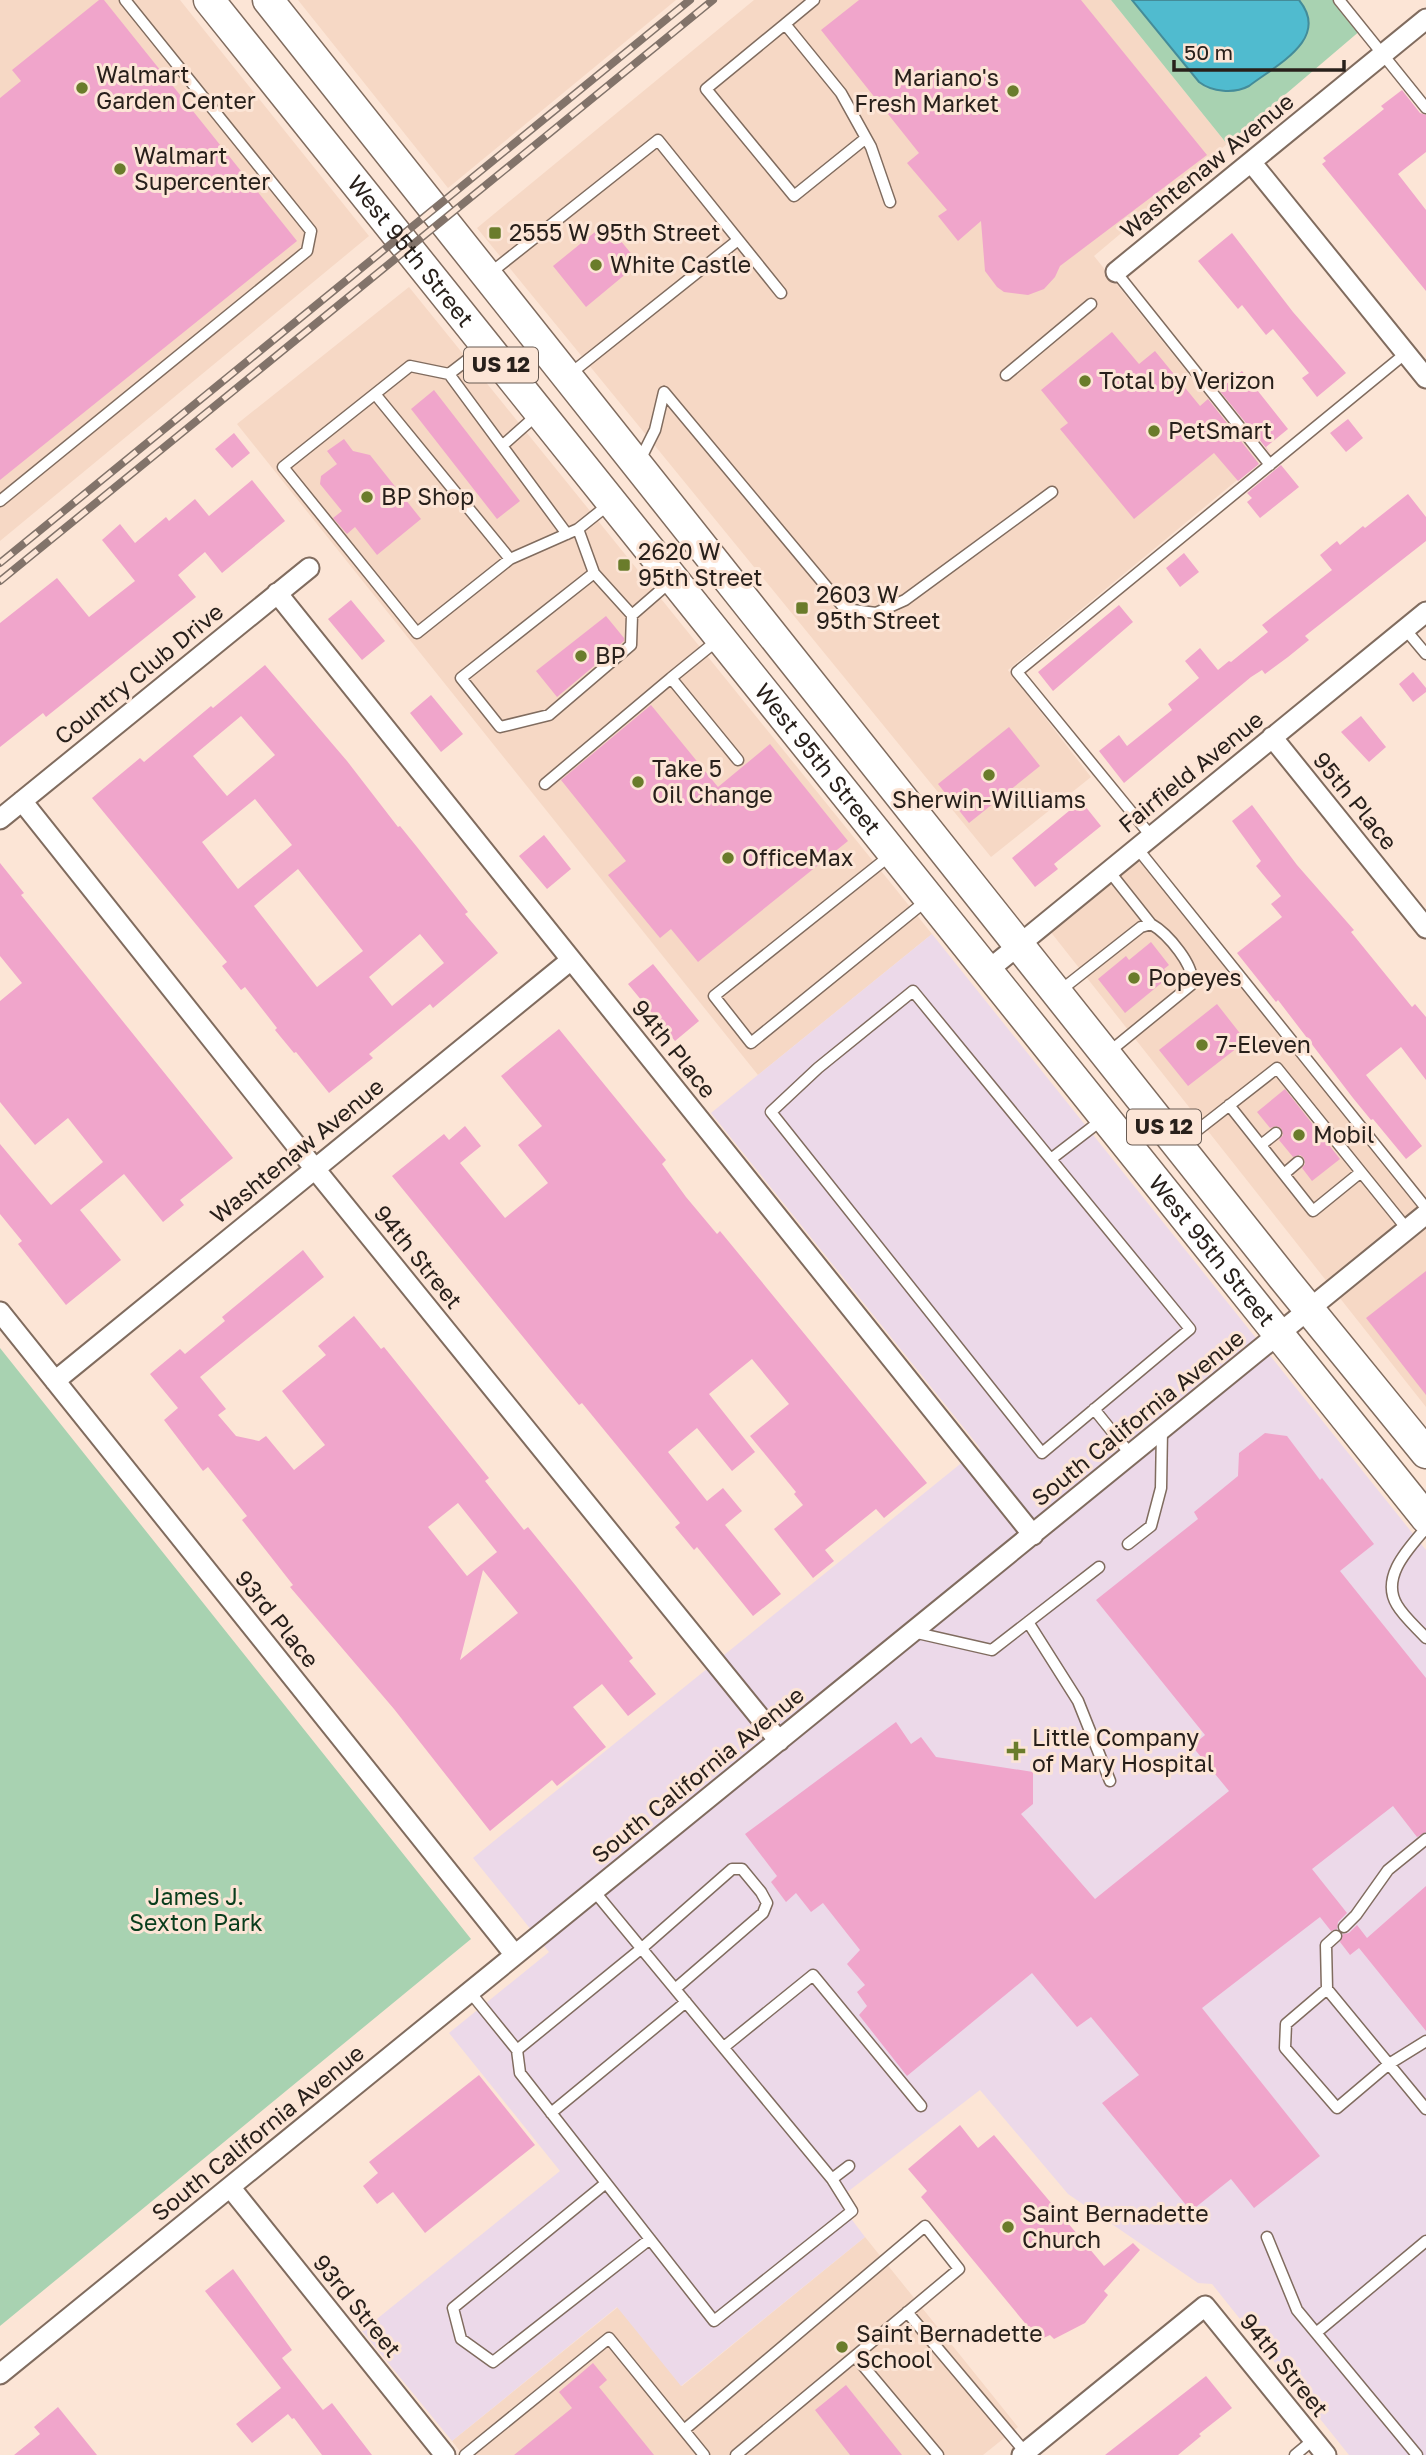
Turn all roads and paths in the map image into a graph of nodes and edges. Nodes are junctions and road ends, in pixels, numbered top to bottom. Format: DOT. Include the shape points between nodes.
graph roads {
  1 [pos="125,0"];
  2 [pos="209,0"];
  3 [pos="268,0"];
  4 [pos="814,0"];
  5 [pos="1339,0"];
  6 [pos="1426,19"];
  7 [pos="785,24"];
  8 [pos="1383,54"];
  9 [pos="1426,108"];
  10 [pos="866,138"];
  11 [pos="1251,162"];
  12 [pos="890,202"];
  13 [pos="738,240"];
  14 [pos="1116,272"];
  15 [pos="487,275"];
  16 [pos="781,293"];
  17 [pos="1091,304"];
  18 [pos="486,345"];
  19 [pos="1406,353"];
  20 [pos="449,374"];
  21 [pos="1006,375"];
  22 [pos="567,377"];
  23 [pos="1426,378"];
  24 [pos="375,394"];
  25 [pos="540,413"];
  26 [pos="502,446"];
  27 [pos="638,465"];
  28 [pos="1270,465"];
  29 [pos="1052,492"];
  30 [pos="0,500"];
  31 [pos="611,503"];
  32 [pos="578,529"];
  33 [pos="567,534"];
  34 [pos="510,559"];
  35 [pos="309,568"];
  36 [pos="594,573"];
  37 [pos="673,579"];
  38 [pos="277,593"];
  39 [pos="1426,612"];
  40 [pos="632,615"];
  41 [pos="1405,629"];
  42 [pos="720,639"];
  43 [pos="1426,654"];
  44 [pos="671,678"];
  45 [pos="1272,737"];
  46 [pos="738,760"];
  47 [pos="545,783"];
  48 [pos="22,801"];
  49 [pos="0,819"];
  50 [pos="1144,842"];
  51 [pos="892,854"];
  52 [pos="1109,871"];
  53 [pos="928,899"];
  54 [pos="1151,924"];
  55 [pos="1426,929"];
  56 [pos="1019,944"];
  57 [pos="571,960"];
  58 [pos="986,971"];
  59 [pos="1058,993"];
  60 [pos="1106,1055"];
  61 [pos="1229,1105"];
  62 [pos="1104,1118"];
  63 [pos="1276,1133"];
  64 [pos="1178,1145"];
  65 [pos="1261,1145"];
  66 [pos="1051,1159"];
  67 [pos="1298,1162"];
  68 [pos="315,1169"];
  69 [pos="1362,1172"];
  70 [pos="1284,1174"];
  71 [pos="1426,1208"];
  72 [pos="1426,1214"];
  73 [pos="1407,1229"];
  74 [pos="1309,1310"];
  75 [pos="0,1312"];
  76 [pos="1278,1335"];
  77 [pos="55,1381"];
  78 [pos="1094,1409"];
  79 [pos="1162,1430"];
  80 [pos="1426,1453"];
  81 [pos="1131,1455"];
  82 [pos="1426,1518"];
  83 [pos="1426,1528"];
  84 [pos="1033,1535"];
  85 [pos="1128,1544"];
  86 [pos="1099,1567"];
  87 [pos="1028,1622"];
  88 [pos="913,1632"];
  89 [pos="1426,1638"];
  90 [pos="779,1741"];
  91 [pos="1110,1781"];
  92 [pos="1426,1839"];
  93 [pos="594,1891"];
  94 [pos="1345,1927"];
  95 [pos="1336,1936"];
  96 [pos="642,1948"];
  97 [pos="515,1955"];
  98 [pos="675,1989"];
  99 [pos="1326,1989"];
  100 [pos="470,1992"];
  101 [pos="686,2002"];
  102 [pos="1426,2041"];
  103 [pos="724,2047"];
  104 [pos="517,2050"];
  105 [pos="1389,2064"];
  106 [pos="921,2106"];
  107 [pos="1426,2109"];
  108 [pos="551,2113"];
  109 [pos="849,2166"];
  110 [pos="832,2179"];
  111 [pos="606,2183"];
  112 [pos="230,2187"];
  113 [pos="1267,2237"];
  114 [pos="650,2239"];
  115 [pos="1426,2241"];
  116 [pos="907,2312"];
  117 [pos="1317,2333"];
  118 [pos="855,2356"];
  119 [pos="0,2374"];
  120 [pos="684,2430"];
  121 [pos="1320,2447"];
  122 [pos="1023,2454"];
  123 [pos="445,2455"];
  124 [pos="464,2455"];
  125 [pos="704,2455"];
  126 [pos="736,2455"];
  127 [pos="938,2455"];
  128 [pos="1295,2455"];
  129 [pos="1417,2455"];
  1 -- 30 [label="lane" via="311,231 307,251"];
  2 -- 18 [label="main road, West 95th Street / US 12"];
  3 -- 15 [label="main road, West 95th Street / US 12"];
  4 -- 7 [label="lane"];
  5 -- 8 [label="lane"];
  6 -- 8 [label="street, Washtenaw Avenue"];
  7 -- 10 [label="lane" via="841,93"];
  7 -- 10 [label="lane" via="706,89 794,196"];
  8 -- 9 [label="lane"];
  8 -- 11 [label="street, Washtenaw Avenue"];
  10 -- 12 [label="lane"];
  11 -- 14 [label="street, Washtenaw Avenue"];
  11 -- 19 [label="street"];
  13 -- 15 [label="lane" via="658,140"];
  13 -- 16 [label="lane"];
  13 -- 22 [label="lane"];
  14 -- 28 [label="lane"];
  15 -- 22 [label="main road, West 95th Street / US 12"];
  17 -- 21 [label="lane"];
  18 -- 20 [label="lane"];
  18 -- 25 [label="main road, West 95th Street / US 12"];
  19 -- 23 [label="street"];
  19 -- 28 [label="lane"];
  20 -- 24 [label="lane" via="410,366"];
  20 -- 26 [label="lane"];
  22 -- 27 [label="main road, West 95th Street / US 12"];
  24 -- 34 [label="lane"];
  24 -- 34 [label="lane" via="283,467 361,565 417,633"];
  25 -- 26 [label="lane"];
  25 -- 31 [label="main road, West 95th Street / US 12"];
  26 -- 33 [label="lane"];
  27 -- 29 [label="lane" via="655,430 664,392 845,609 876,614 905,600"];
  27 -- 56 [label="main road, West 95th Street / US 12"];
  28 -- 50 [label="lane" via="1017,672"];
  31 -- 32 [label="lane"];
  31 -- 37 [label="main road, West 95th Street / US 12"];
  32 -- 33 [label="lane"];
  32 -- 36 [label="lane"];
  33 -- 34 [label="lane"];
  35 -- 38 [label="street, Country Club Drive"];
  36 -- 40 [label="lane"];
  36 -- 40 [label="lane" via="461,678 500,727 549,715 631,645"];
  37 -- 40 [label="lane"];
  37 -- 42 [label="main road, West 95th Street / US 12"];
  38 -- 48 [label="street, Country Club Drive"];
  38 -- 57 [label="street, 94th Place"];
  39 -- 41 [label="street, Fairfield Avenue"];
  41 -- 43 [label="lane"];
  41 -- 45 [label="street, Fairfield Avenue"];
  42 -- 44 [label="lane"];
  42 -- 51 [label="main road, West 95th Street / US 12"];
  44 -- 46 [label="lane"];
  44 -- 47 [label="lane"];
  45 -- 50 [label="street, Fairfield Avenue"];
  45 -- 55 [label="street, 95th Place"];
  48 -- 49 [label="street, Country Club Drive"];
  48 -- 68 [label="street, 94th Street"];
  50 -- 52 [label="street, Fairfield Avenue"];
  50 -- 71 [label="lane"];
  51 -- 53 [label="main road, West 95th Street / US 12"];
  51 -- 53 [label="lane" via="714,996 751,1043"];
  52 -- 54 [label="lane"];
  52 -- 56 [label="street, Fairfield Avenue"];
  53 -- 58 [label="main road, West 95th Street / US 12"];
  54 -- 59 [label="lane" via="1141,927"];
  54 -- 60 [label="lane" via="1162,930 1194,977 1191,985"];
  56 -- 58 [label="street, Fairfield Avenue"];
  56 -- 59 [label="main road, West 95th Street / US 12"];
  57 -- 68 [label="street, Washtenaw Avenue"];
  57 -- 84 [label="street, 94th Place"];
  58 -- 62 [label="main road, West 95th Street / US 12"];
  59 -- 60 [label="main road, West 95th Street / US 12"];
  60 -- 64 [label="main road, West 95th Street / US 12"];
  61 -- 64 [label="lane"];
  61 -- 65 [label="lane"];
  61 -- 69 [label="lane" via="1278,1068 1327,1138"];
  62 -- 66 [label="lane"];
  62 -- 76 [label="main road, West 95th Street / US 12"];
  63 -- 65 [label="lane"];
  64 -- 74 [label="main road, West 95th Street / US 12"];
  65 -- 70 [label="lane"];
  66 -- 78 [label="lane" via="1190,1329"];
  66 -- 78 [label="lane" via="913,991 771,1112 1042,1453"];
  67 -- 70 [label="lane"];
  68 -- 77 [label="street, Washtenaw Avenue"];
  68 -- 90 [label="street, 94th Street"];
  69 -- 70 [label="lane" via="1313,1211"];
  69 -- 73 [label="lane"];
  72 -- 73 [label="street, South California Avenue"];
  73 -- 74 [label="street, South California Avenue"];
  74 -- 76 [label="street, South California Avenue"];
  74 -- 80 [label="main road, West 95th Street / US 12"];
  75 -- 77 [label="street, 93rd Place"];
  76 -- 79 [label="street, South California Avenue"];
  76 -- 82 [label="main road, West 95th Street / US 12"];
  77 -- 97 [label="street, 93rd Place"];
  78 -- 81 [label="lane"];
  79 -- 81 [label="street, South California Avenue"];
  79 -- 85 [label="lane" via="1161,1488 1151,1526"];
  81 -- 84 [label="street, South California Avenue"];
  83 -- 89 [label="lane" via="1392,1578 1395,1604"];
  84 -- 88 [label="street, South California Avenue"];
  86 -- 87 [label="lane"];
  87 -- 88 [label="lane" via="992,1650"];
  87 -- 91 [label="lane" via="1078,1701"];
  88 -- 90 [label="street, South California Avenue"];
  90 -- 93 [label="street, South California Avenue"];
  92 -- 94 [label="lane" via="1388,1870"];
  93 -- 96 [label="lane"];
  93 -- 97 [label="street, South California Avenue"];
  95 -- 99 [label="lane" via="1326,1945"];
  96 -- 98 [label="lane"];
  96 -- 98 [label="lane" via="732,1869 742,1869 766,1903 763,1913"];
  96 -- 104 [label="lane"];
  97 -- 100 [label="street, South California Avenue"];
  98 -- 101 [label="lane"];
  99 -- 105 [label="lane"];
  99 -- 105 [label="lane" via="1286,2024 1285,2048 1337,2108"];
  100 -- 104 [label="lane"];
  100 -- 112 [label="street, South California Avenue"];
  101 -- 103 [label="lane"];
  101 -- 108 [label="lane"];
  102 -- 105 [label="lane"];
  103 -- 106 [label="lane" via="813,1975"];
  103 -- 110 [label="lane"];
  104 -- 108 [label="lane" via="520,2073"];
  105 -- 107 [label="lane"];
  108 -- 111 [label="lane"];
  109 -- 110 [label="lane"];
  110 -- 114 [label="lane" via="852,2211 713,2321"];
  111 -- 114 [label="lane"];
  111 -- 114 [label="lane" via="453,2308 461,2339 493,2362"];
  112 -- 119 [label="street, South California Avenue"];
  112 -- 123 [label="street, 93rd Street"];
  113 -- 117 [label="lane" via="1297,2310"];
  115 -- 117 [label="lane"];
  116 -- 118 [label="lane"];
  116 -- 120 [label="lane" via="959,2269 925,2226"];
  116 -- 122 [label="lane"];
  117 -- 129 [label="lane"];
  118 -- 126 [label="lane"];
  118 -- 127 [label="lane"];
  120 -- 124 [label="lane" via="609,2339"];
  120 -- 125 [label="lane"];
  121 -- 122 [label="street, 94th Street" via="1205,2306"];
  121 -- 128 [label="lane"];
}
